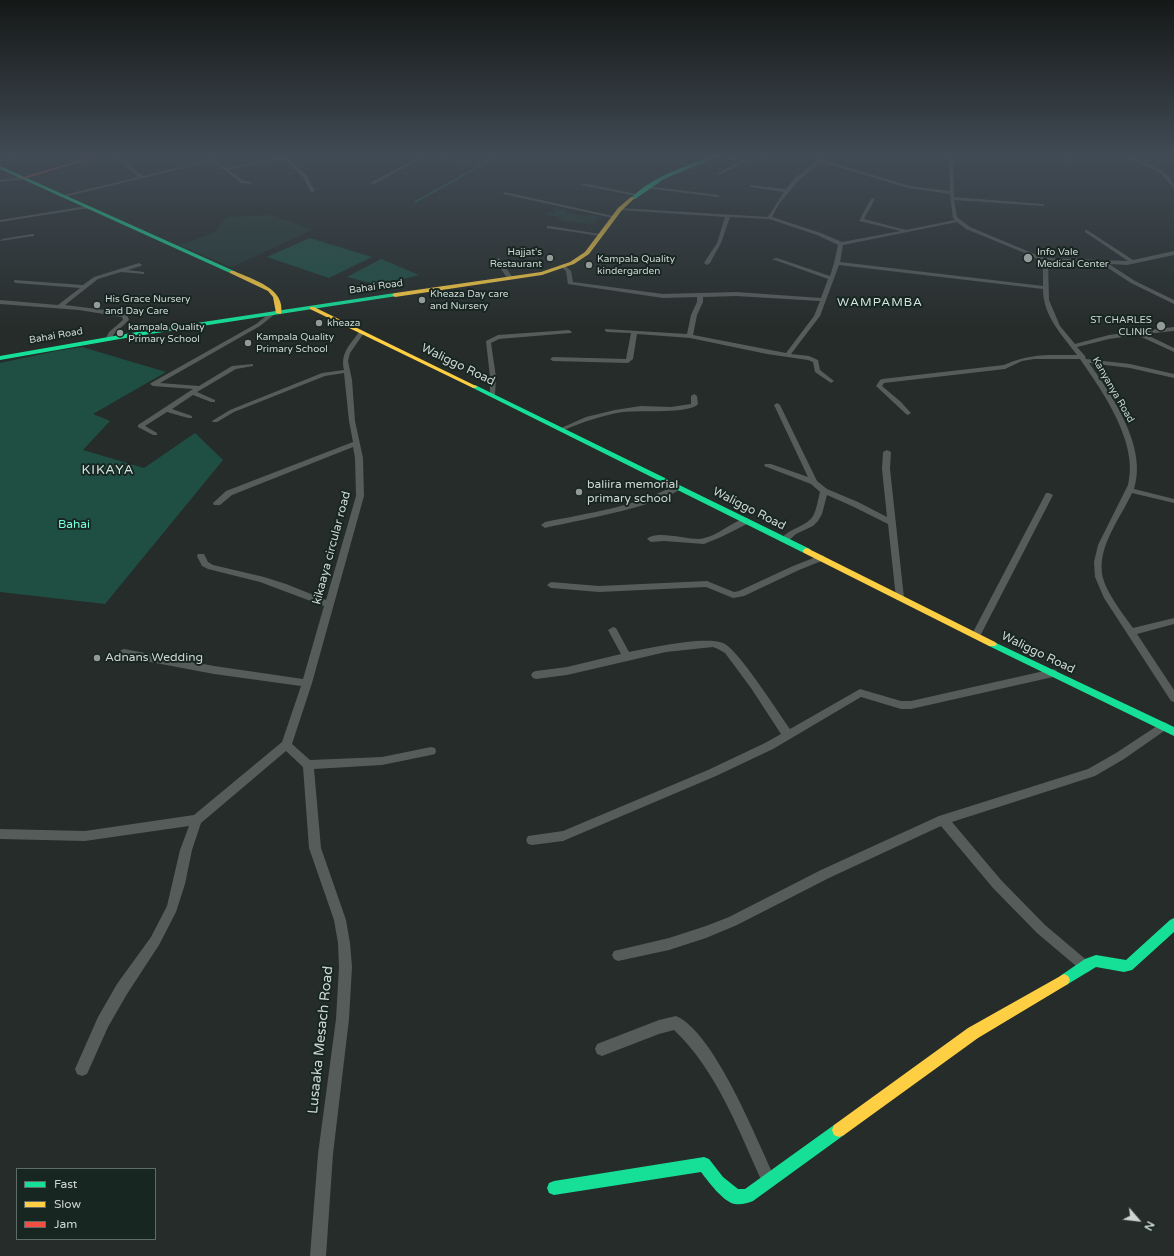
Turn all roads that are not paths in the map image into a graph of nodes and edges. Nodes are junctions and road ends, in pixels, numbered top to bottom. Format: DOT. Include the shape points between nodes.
graph roads {
  1 [pos="40,215"];
  2 [pos="104,215"];
  3 [pos="602,215"];
  4 [pos="615,215"];
  5 [pos="703,215"];
  6 [pos="771,215"];
  7 [pos="864,215"];
  8 [pos="954,215"];
  9 [pos="728,216"];
  10 [pos="613,217"];
  11 [pos="769,218"];
  12 [pos="0,221"];
  13 [pos="957,221"];
  14 [pos="549,227"];
  15 [pos="907,231"];
  16 [pos="1087,231"];
  17 [pos="32,235"];
  18 [pos="600,235"];
  19 [pos="8,236"];
  20 [pos="1,240"];
  21 [pos="841,244"];
  22 [pos="1174,253"];
  23 [pos="775,259"];
  24 [pos="498,260"];
  25 [pos="1043,260"];
  26 [pos="1102,262"];
  27 [pos="1132,262"];
  28 [pos="707,263"];
  29 [pos="837,264"];
  30 [pos="139,265"];
  31 [pos="562,266"];
  32 [pos="122,271"];
  33 [pos="142,273"];
  34 [pos="510,278"];
  35 [pos="831,278"];
  36 [pos="16,282"];
  37 [pos="85,286"];
  38 [pos="1045,288"];
  39 [pos="700,295"];
  40 [pos="824,300"];
  41 [pos="0,302"];
  42 [pos="1174,302"];
  43 [pos="59,307"];
  44 [pos="312,308"];
  45 [pos="276,313"];
  46 [pos="607,330"];
  47 [pos="1173,330"];
  48 [pos="569,332"];
  49 [pos="634,332"];
  50 [pos="361,333"];
  51 [pos="1138,333"];
  52 [pos="690,336"];
  53 [pos="110,338"];
  54 [pos="1073,346"];
  55 [pos="1174,350"];
  56 [pos="787,355"];
  57 [pos="0,358"];
  58 [pos="553,359"];
  59 [pos="1084,359"];
  60 [pos="252,365"];
  61 [pos="347,371"];
  62 [pos="1174,376"];
  63 [pos="831,381"];
  64 [pos="200,388"];
  65 [pos="193,393"];
  66 [pos="492,395"];
  67 [pos="694,396"];
  68 [pos="213,401"];
  69 [pos="777,405"];
  70 [pos="166,409"];
  71 [pos="908,413"];
  72 [pos="190,417"];
  73 [pos="215,421"];
  74 [pos="562,429"];
  75 [pos="155,434"];
  76 [pos="357,443"];
  77 [pos="887,452"];
  78 [pos="768,466"];
  79 [pos="814,482"];
  80 [pos="678,487"];
  81 [pos="1130,490"];
  82 [pos="824,491"];
  83 [pos="1049,495"];
  84 [pos="1174,501"];
  85 [pos="218,504"];
  86 [pos="746,521"];
  87 [pos="892,523"];
  88 [pos="545,525"];
  89 [pos="651,539"];
  90 [pos="784,540"];
  91 [pos="202,556"];
  92 [pos="821,558"];
  93 [pos="551,585"];
  94 [pos="900,598"];
  95 [pos="330,605"];
  96 [pos="1174,621"];
  97 [pos="613,630"];
  98 [pos="1130,632"];
  99 [pos="976,636"];
  100 [pos="124,653"];
  101 [pos="627,656"];
  102 [pos="1053,673"];
  103 [pos="536,675"];
  104 [pos="306,683"];
  105 [pos="1174,698"];
  106 [pos="1163,726"];
  107 [pos="1174,732"];
  108 [pos="788,735"];
  109 [pos="286,745"];
  110 [pos="431,751"];
  111 [pos="308,765"];
  112 [pos="197,820"];
  113 [pos="943,820"];
  114 [pos="0,834"];
  115 [pos="532,840"];
  116 [pos="1174,924"];
  117 [pos="618,955"];
  118 [pos="1086,966"];
  119 [pos="602,1050"];
  120 [pos="82,1069"];
  121 [pos="769,1181"];
  122 [pos="554,1188"];
  123 [pos="318,1256"];
  1 -- 12 [label="street"];
  2 -- 45 [label="street" via="270,290 276,297"];
  3 -- 10 [label="street"];
  4 -- 10 [label="street, Bahai Road"];
  5 -- 9 [label="street"];
  6 -- 11 [label="street"];
  7 -- 15 [label="street" via="861,220"];
  8 -- 13 [label="street"];
  9 -- 11 [label="street"];
  9 -- 28 [label="street" via="719,243"];
  10 -- 18 [label="street, Bahai Road"];
  11 -- 21 [label="street"];
  13 -- 15 [label="street"];
  13 -- 25 [label="street"];
  14 -- 18 [label="street"];
  15 -- 21 [label="street"];
  16 -- 27 [label="street"];
  17 -- 20 [label="street"];
  18 -- 31 [label="street, Bahai Road" via="581,258"];
  19 -- 20 [label="street"];
  21 -- 29 [label="street"];
  22 -- 27 [label="street"];
  23 -- 35 [label="street"];
  24 -- 34 [label="street"];
  25 -- 26 [label="street"];
  25 -- 38 [label="street, Kanyanya Road" via="1047,266"];
  26 -- 27 [label="street"];
  26 -- 42 [label="street" via="1133,282"];
  29 -- 35 [label="street"];
  29 -- 38 [label="street"];
  30 -- 32 [label="street"];
  31 -- 34 [label="street, Bahai Road" via="542,273"];
  31 -- 39 [label="street" via="570,272 570,283 645,294"];
  32 -- 33 [label="street"];
  32 -- 37 [label="street" via="96,278"];
  34 -- 44 [label="street, Bahai Road"];
  35 -- 40 [label="street"];
  36 -- 37 [label="street"];
  37 -- 43 [label="street"];
  38 -- 54 [label="street, Kanyanya Road" via="1046,300 1053,318"];
  39 -- 40 [label="street" via="762,295"];
  39 -- 52 [label="street"];
  40 -- 56 [label="street" via="817,316"];
  41 -- 43 [label="street"];
  43 -- 53 [label="street" via="125,316 126,320 111,333"];
  44 -- 45 [label="street, Bahai Road"];
  44 -- 50 [label="street, Waliggo Road"];
  45 -- 53 [label="street, Bahai Road"];
  45 -- 64 [label="street" via="153,383"];
  46 -- 49 [label="street"];
  47 -- 51 [label="street"];
  48 -- 66 [label="street" via="498,337 488,342 493,377"];
  49 -- 52 [label="street"];
  49 -- 58 [label="street" via="628,361"];
  50 -- 61 [label="street, kikaaya circular road" via="347,353"];
  50 -- 66 [label="street, Waliggo Road"];
  51 -- 54 [label="street"];
  51 -- 55 [label="street"];
  52 -- 56 [label="street"];
  53 -- 57 [label="street, Bahai Road"];
  54 -- 59 [label="street, Kanyanya Road"];
  56 -- 63 [label="street" via="816,361 817,371"];
  59 -- 62 [label="street" via="1133,366"];
  59 -- 71 [label="street" via="1034,357 1020,360 1005,368 882,381 879,386"];
  59 -- 81 [label="street, Kanyanya Road" via="1119,417 1128,439 1133,464"];
  60 -- 64 [label="street" via="234,367"];
  61 -- 73 [label="street" via="324,374 232,411"];
  61 -- 76 [label="street, kikaaya circular road"];
  64 -- 65 [label="street"];
  65 -- 68 [label="street"];
  65 -- 70 [label="street"];
  66 -- 74 [label="street, Waliggo Road"];
  67 -- 74 [label="street" via="693,406 608,413"];
  69 -- 79 [label="street"];
  70 -- 72 [label="street"];
  70 -- 75 [label="street" via="140,426"];
  74 -- 80 [label="street, Waliggo Road"];
  76 -- 85 [label="street" via="229,493"];
  76 -- 95 [label="street, kikaaya circular road" via="360,496"];
  77 -- 87 [label="street" via="886,469"];
  78 -- 79 [label="street"];
  79 -- 82 [label="street"];
  80 -- 86 [label="street, Waliggo Road"];
  80 -- 88 [label="street" via="660,497"];
  81 -- 84 [label="street"];
  81 -- 98 [label="street, Kanyanya Road" via="1100,550 1098,571 1107,596"];
  82 -- 87 [label="street"];
  82 -- 90 [label="street" via="815,519"];
  83 -- 99 [label="street"];
  86 -- 89 [label="street" via="705,541 661,537"];
  86 -- 90 [label="street, Waliggo Road"];
  87 -- 94 [label="street"];
  90 -- 92 [label="street, Waliggo Road"];
  91 -- 95 [label="street" via="205,564 211,567 276,583"];
  92 -- 93 [label="street" via="741,594 733,595 707,584 599,589"];
  92 -- 94 [label="street, Waliggo Road"];
  94 -- 99 [label="street, Waliggo Road"];
  95 -- 104 [label="street, kikaaya circular road"];
  96 -- 98 [label="street"];
  97 -- 101 [label="street"];
  98 -- 105 [label="street, Kanyanya Road"];
  99 -- 102 [label="street, Waliggo Road"];
  100 -- 104 [label="street" via="214,670"];
  101 -- 103 [label="street" via="567,671"];
  101 -- 108 [label="street" via="666,648 713,644 721,646 728,651 754,685"];
  102 -- 106 [label="street, Waliggo Road"];
  102 -- 108 [label="street" via="911,705 901,705 860,693"];
  104 -- 109 [label="street, kikaaya circular road"];
  106 -- 107 [label="street, Waliggo Road"];
  106 -- 113 [label="street" via="1091,773"];
  108 -- 115 [label="street" via="719,770 593,824 563,836"];
  109 -- 111 [label="street"];
  109 -- 112 [label="street"];
  110 -- 111 [label="street" via="382,761"];
  111 -- 123 [label="street, Lusaaka Mesach Road" via="315,848 343,930 345,953 341,1031 329,1119"];
  112 -- 114 [label="street" via="85,836"];
  112 -- 120 [label="street" via="186,850 172,908 155,941 103,1022"];
  113 -- 117 [label="street" via="825,874 733,921 670,944"];
  113 -- 118 [label="street" via="997,884 1041,929"];
  116 -- 118 [label="street" via="1128,966 1098,961"];
  118 -- 121 [label="street" via="973,1033"];
  119 -- 121 [label="street" via="659,1027 676,1023 686,1031 718,1074"];
  121 -- 122 [label="street" via="748,1196 735,1197 718,1182 704,1164 699,1164"];
}
